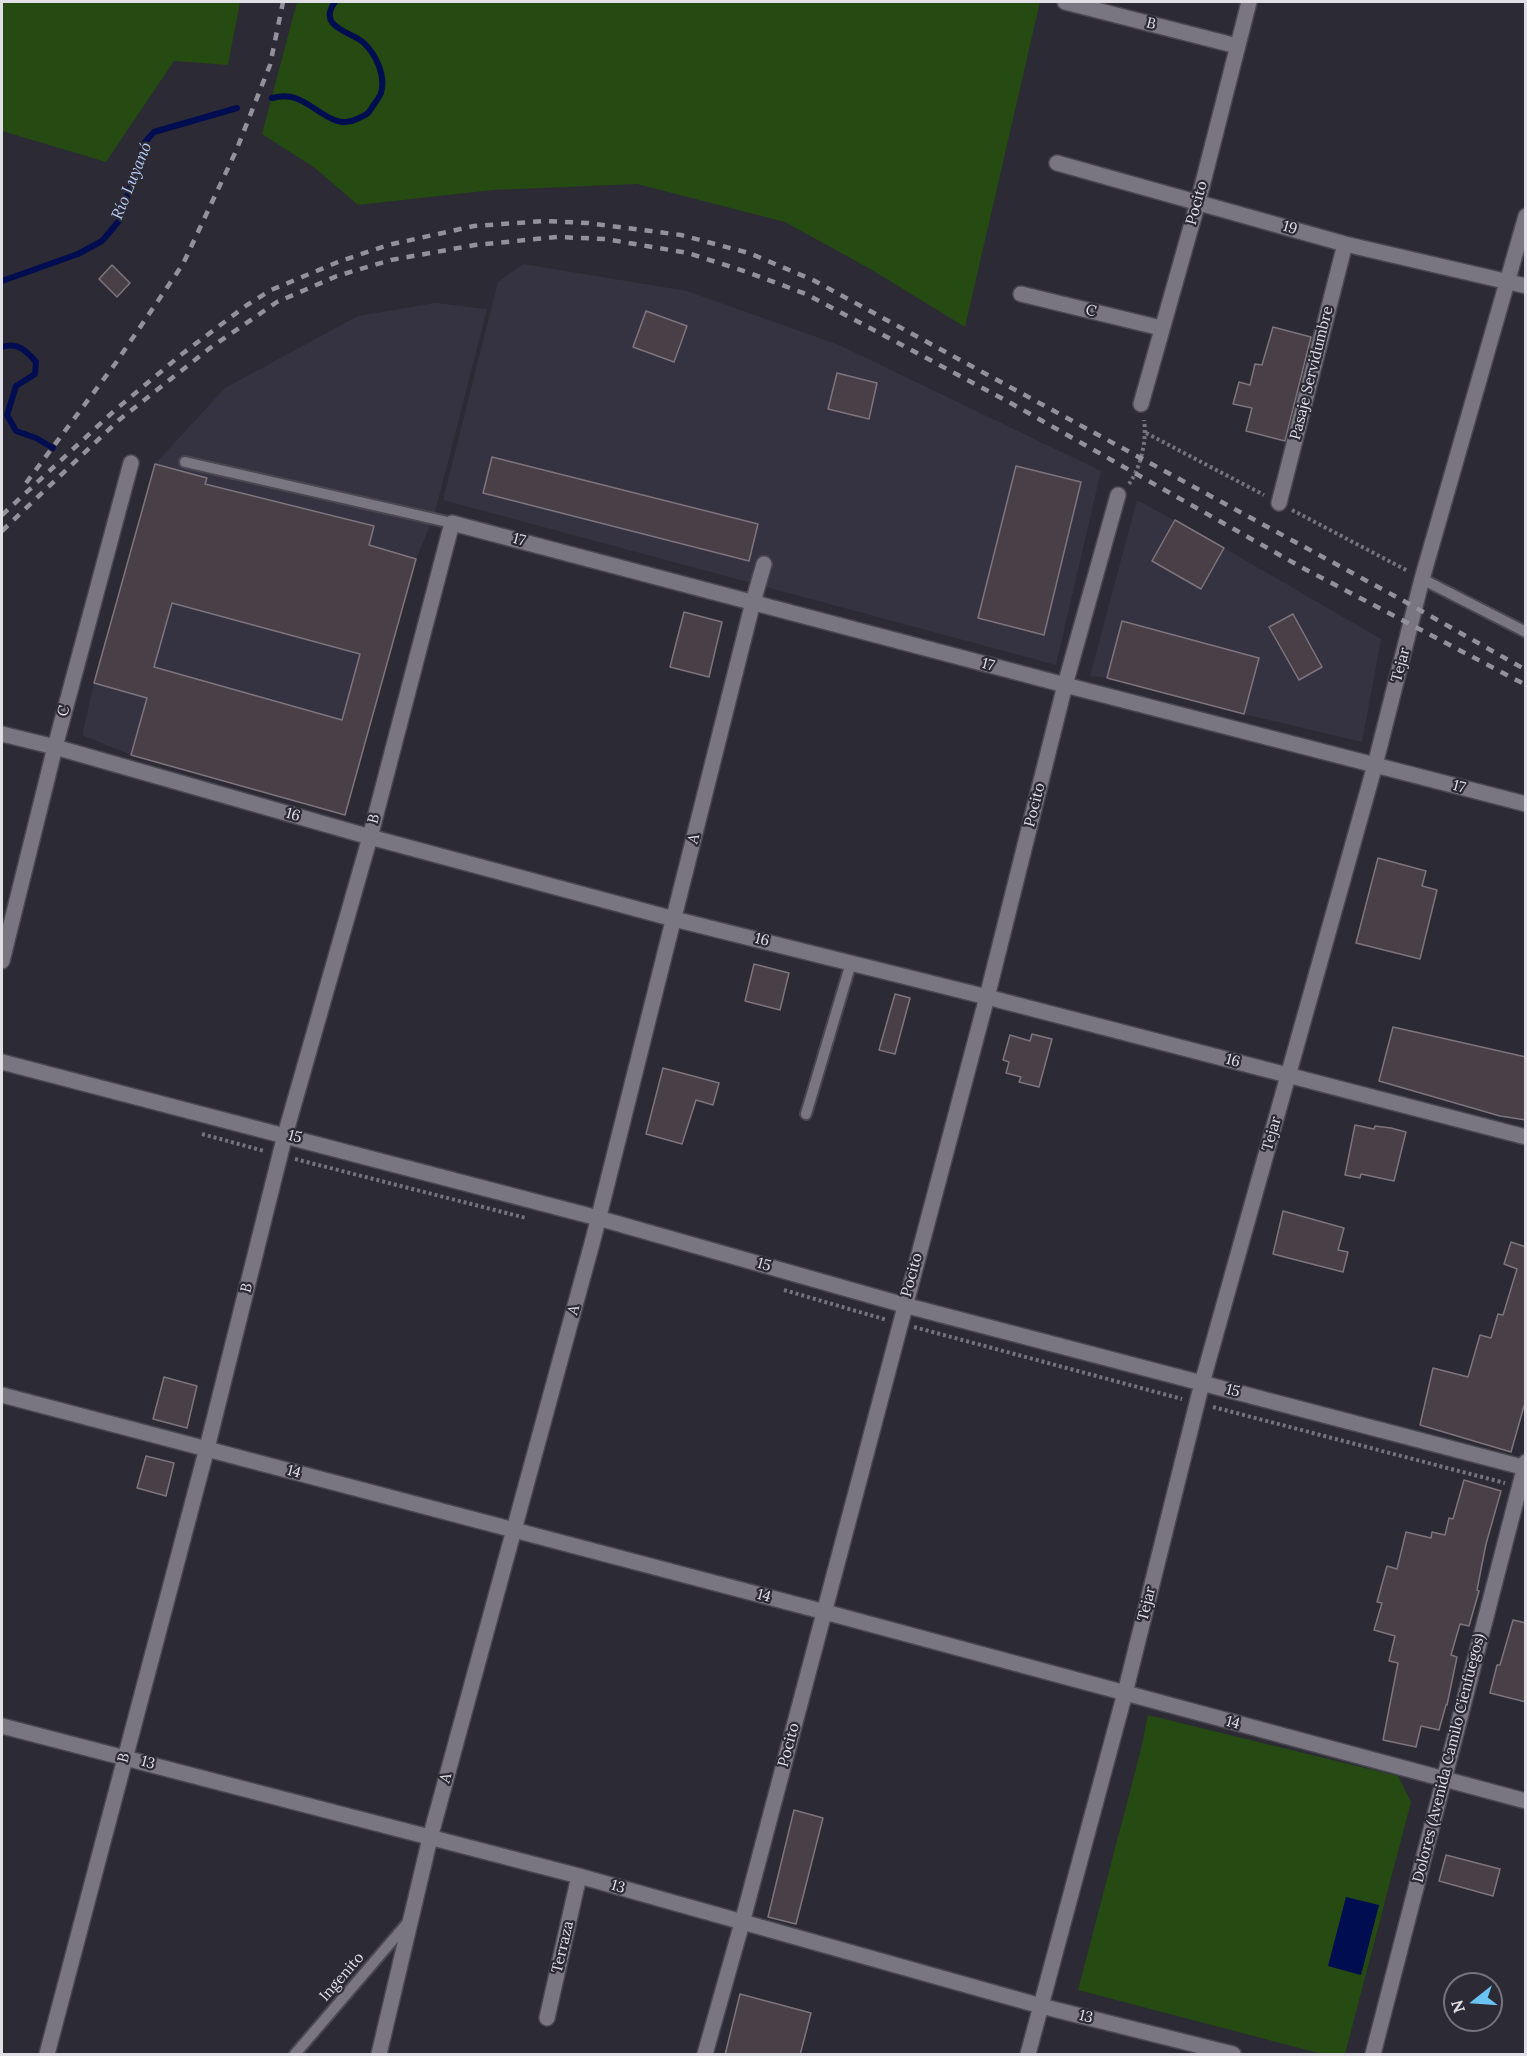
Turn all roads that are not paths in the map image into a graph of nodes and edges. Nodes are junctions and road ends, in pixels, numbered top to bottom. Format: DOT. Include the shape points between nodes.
graph roads {
  1 [pos="1065,2"];
  2 [pos="1249,2"];
  3 [pos="1237,45"];
  4 [pos="1057,163"];
  5 [pos="1198,202"];
  6 [pos="1526,216"];
  7 [pos="1346,244"];
  8 [pos="1508,281"];
  9 [pos="1526,286"];
  10 [pos="1021,294"];
  11 [pos="1161,328"];
  12 [pos="1141,404"];
  13 [pos="185,462"];
  14 [pos="131,463"];
  15 [pos="1118,495"];
  16 [pos="1279,503"];
  17 [pos="452,523"];
  18 [pos="764,564"];
  19 [pos="1422,579"];
  20 [pos="753,602"];
  21 [pos="1526,632"];
  22 [pos="1065,685"];
  23 [pos="2,734"];
  24 [pos="55,747"];
  25 [pos="1375,765"];
  26 [pos="1526,804"];
  27 [pos="370,837"];
  28 [pos="674,919"];
  29 [pos="2,961"];
  30 [pos="852,963"];
  31 [pos="987,997"];
  32 [pos="2,1062"];
  33 [pos="1289,1075"];
  34 [pos="806,1114"];
  35 [pos="285,1135"];
  36 [pos="1526,1137"];
  37 [pos="598,1218"];
  38 [pos="904,1305"];
  39 [pos="1202,1383"];
  40 [pos="2,1395"];
  41 [pos="207,1448"];
  42 [pos="1525,1466"];
  43 [pos="513,1530"];
  44 [pos="825,1612"];
  45 [pos="1125,1693"];
  46 [pos="2,1726"];
  47 [pos="124,1757"];
  48 [pos="1443,1780"];
  49 [pos="1526,1801"];
  50 [pos="430,1838"];
  51 [pos="579,1876"];
  52 [pos="411,1918"];
  53 [pos="742,1923"];
  54 [pos="1041,2006"];
  55 [pos="547,2018"];
  56 [pos="48,2055"];
  57 [pos="295,2055"];
  58 [pos="379,2055"];
  59 [pos="705,2055"];
  60 [pos="1028,2055"];
  61 [pos="1233,2055"];
  62 [pos="1373,2055"];
  1 -- 3 [label="street, B"];
  2 -- 3 [label="street, Pocito"];
  3 -- 5 [label="street, Pocito"];
  4 -- 5 [label="street, 19"];
  5 -- 7 [label="street, 19"];
  5 -- 11 [label="street, Pocito"];
  6 -- 8 [label="street, Tejar"];
  7 -- 8 [label="street, 19"];
  7 -- 16 [label="street, Pasaje Servidumbre"];
  8 -- 9 [label="street, 19"];
  8 -- 19 [label="street, Tejar"];
  10 -- 11 [label="street, C"];
  11 -- 12 [label="street, Pocito"];
  13 -- 17 [label="lane"];
  14 -- 24 [label="street, C"];
  15 -- 22 [label="street, Pocito"];
  17 -- 20 [label="street, 17"];
  17 -- 27 [label="street, B"];
  18 -- 20 [label="street, A"];
  19 -- 21 [label="lane"];
  19 -- 25 [label="street, Tejar"];
  20 -- 22 [label="street, 17"];
  20 -- 28 [label="street, A"];
  22 -- 25 [label="street, 17"];
  22 -- 31 [label="street, Pocito"];
  23 -- 24 [label="street, 16"];
  24 -- 27 [label="street, 16"];
  24 -- 29 [label="street, C"];
  25 -- 26 [label="street, 17"];
  25 -- 33 [label="street, Tejar"];
  27 -- 28 [label="street, 16"];
  27 -- 35 [label="street, B"];
  28 -- 30 [label="street, 16"];
  28 -- 37 [label="street, A"];
  30 -- 31 [label="street, 16"];
  30 -- 34 [label="lane"];
  31 -- 33 [label="street, 16"];
  31 -- 38 [label="street, Pocito"];
  32 -- 35 [label="street, 15"];
  33 -- 36 [label="street, 16"];
  33 -- 39 [label="street, Tejar"];
  35 -- 37 [label="street, 15"];
  35 -- 41 [label="street, B"];
  37 -- 38 [label="street, 15"];
  37 -- 43 [label="street, A"];
  38 -- 39 [label="street, 15"];
  38 -- 44 [label="street, Pocito"];
  39 -- 42 [label="street, 15"];
  39 -- 45 [label="street, Tejar"];
  40 -- 41 [label="street, 14"];
  41 -- 43 [label="street, 14"];
  41 -- 47 [label="street, B"];
  42 -- 48 [label="street, Dolores (Avenida Camilo Cienfuegos)"];
  43 -- 44 [label="street, 14"];
  43 -- 50 [label="street, A"];
  44 -- 45 [label="street, 14"];
  44 -- 53 [label="street, Pocito"];
  45 -- 48 [label="street, 14"];
  45 -- 54 [label="street, Tejar"];
  46 -- 47 [label="street, 13"];
  47 -- 50 [label="street, 13"];
  47 -- 56 [label="street, B"];
  48 -- 49 [label="street, 14"];
  48 -- 62 [label="street, Dolores (Avenida Camilo Cienfuegos)"];
  50 -- 51 [label="street, 13"];
  50 -- 52 [label="street, A"];
  51 -- 53 [label="street, 13"];
  51 -- 55 [label="street, Terraza"];
  52 -- 57 [label="lane, Ingenito"];
  52 -- 58 [label="street, A"];
  53 -- 54 [label="street, 13"];
  53 -- 59 [label="street, Pocito"];
  54 -- 60 [label="street, Tejar"];
  54 -- 61 [label="street, 13"];
}
